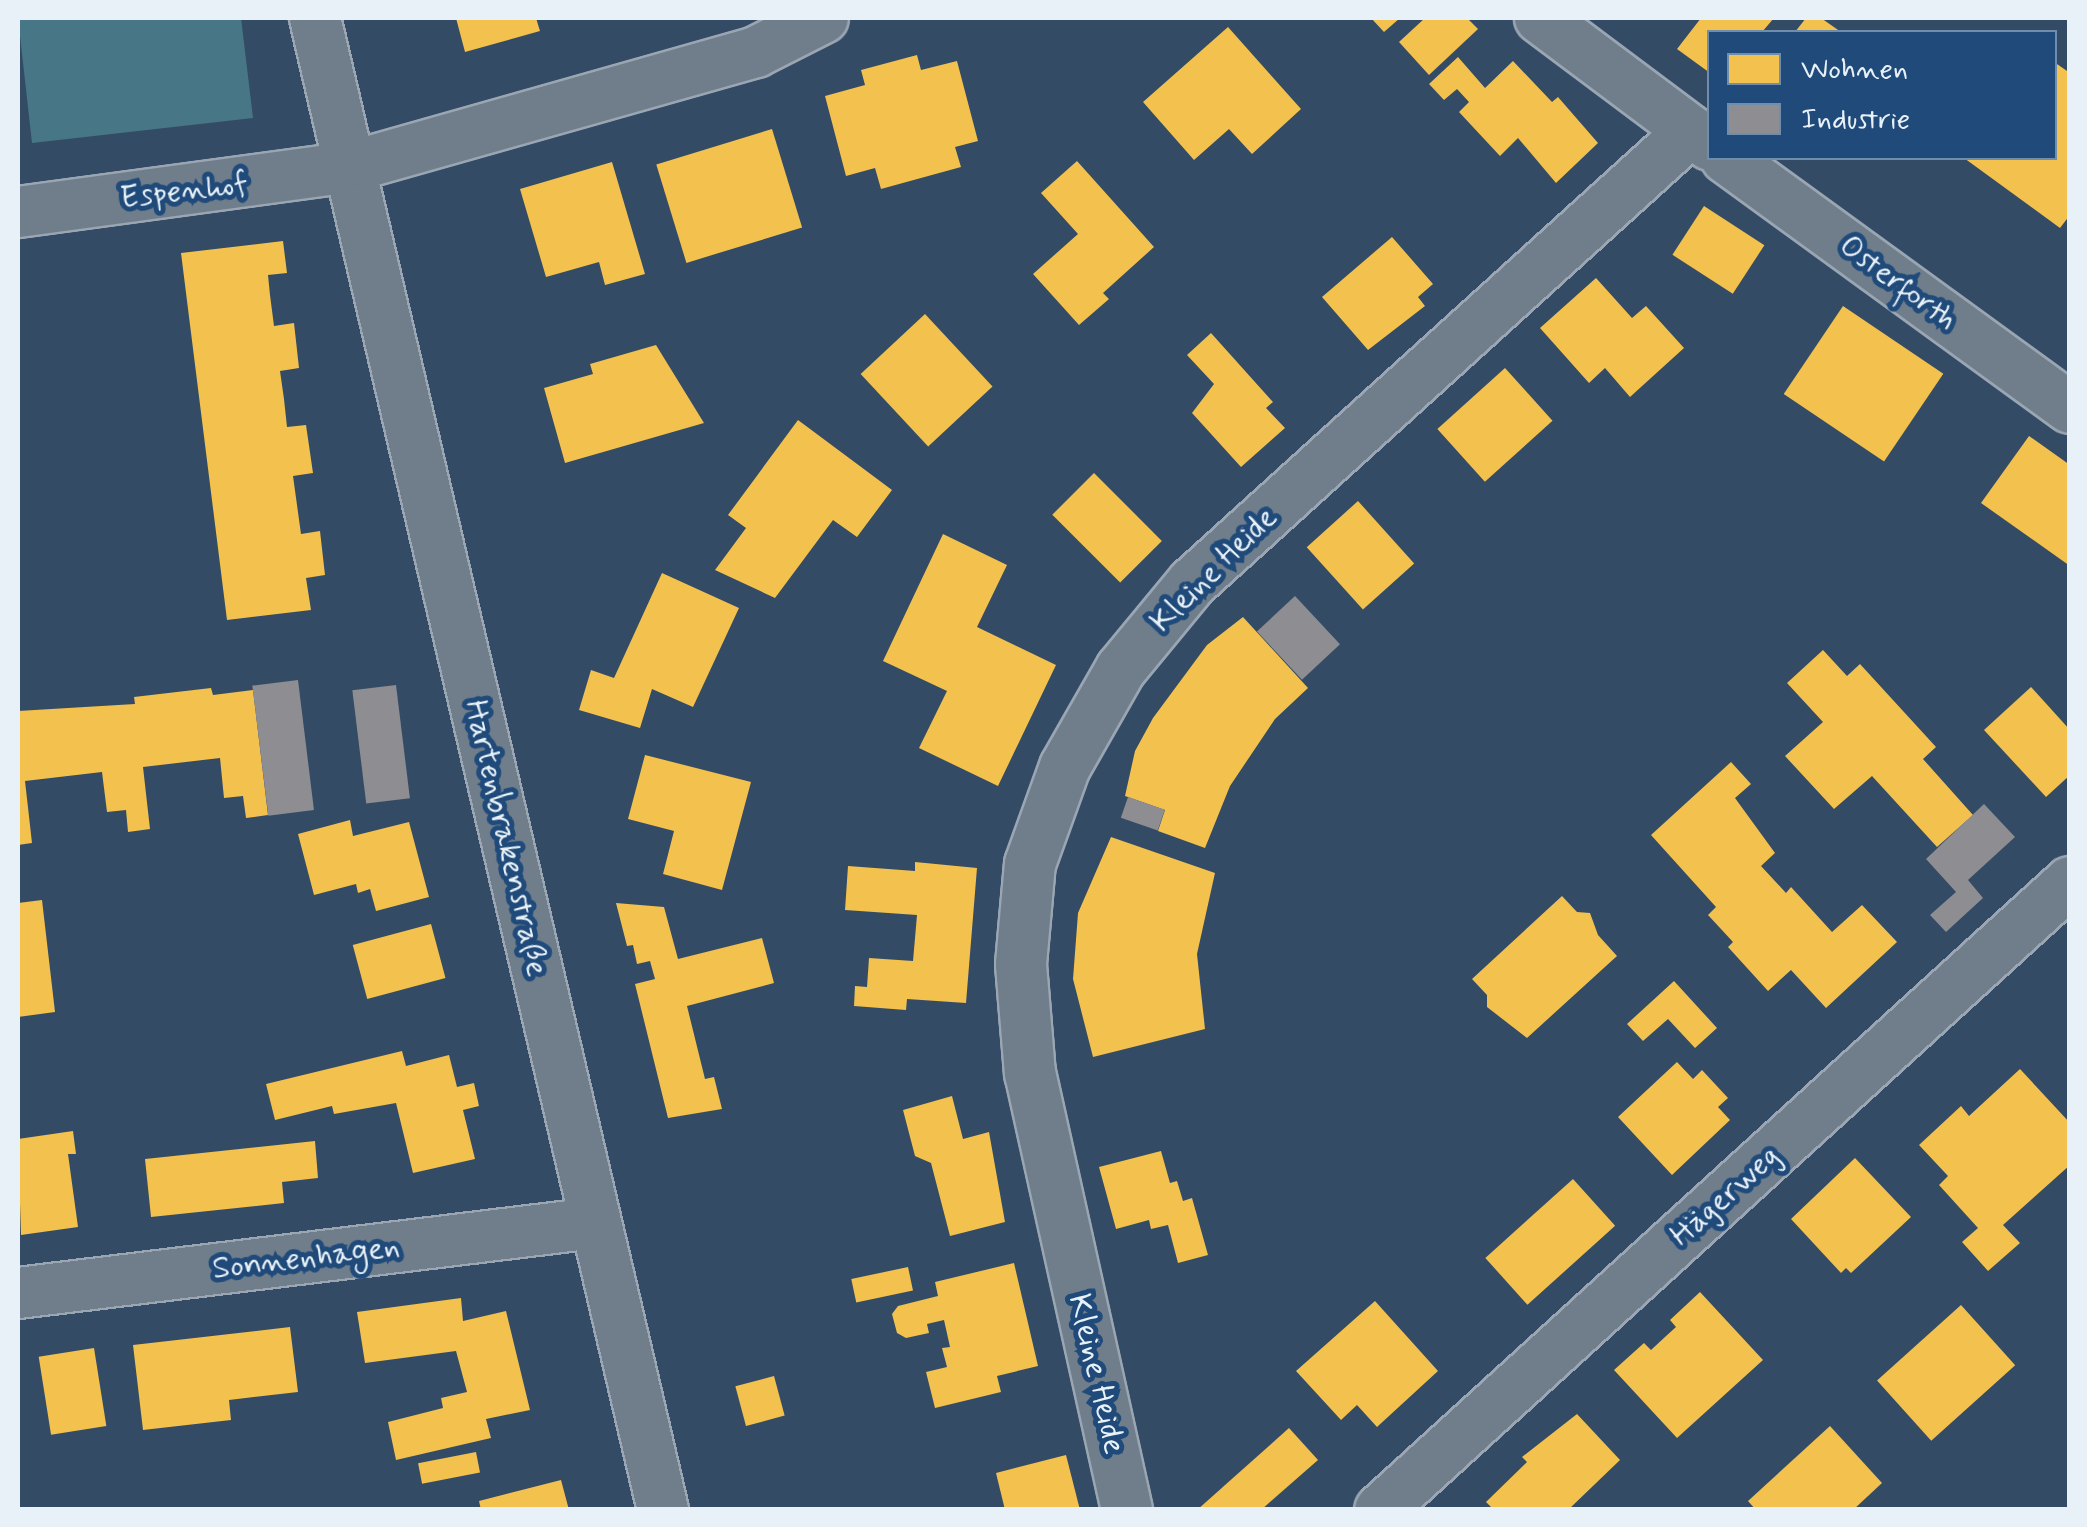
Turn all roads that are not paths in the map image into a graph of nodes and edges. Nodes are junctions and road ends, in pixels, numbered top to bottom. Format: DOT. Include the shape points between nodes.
graph roads {
  1 [pos="315,18"];
  2 [pos="823,18"];
  3 [pos="1540,18"];
  4 [pos="1707,143"];
  5 [pos="1707,147"];
  6 [pos="1730,160"];
  7 [pos="350,167"];
  8 [pos="18,212"];
  9 [pos="2070,408"];
  10 [pos="2070,882"];
  11 [pos="595,1223"];
  12 [pos="18,1293"];
  13 [pos="663,1510"];
  14 [pos="1127,1510"];
  15 [pos="1380,1510"];
  1 -- 7 [label="street, Hartenbrakenstraße"];
  2 -- 7 [label="street" via="756,52"];
  3 -- 4 [label="street, Osterforth"];
  5 -- 14 [label="street, Kleine Heide" via="1192,582 1121,669 1064,767 1030,864 1021,964 1030,1074"];
  6 -- 9 [label="street, Osterforth"];
  7 -- 8 [label="street, Espenhof"];
  7 -- 11 [label="street, Hartenbrakenstraße"];
  10 -- 15 [label="street, Hägerweg"];
  11 -- 12 [label="street, Sonnenhagen"];
  11 -- 13 [label="street, Hartenbrakenstraße"];
}
